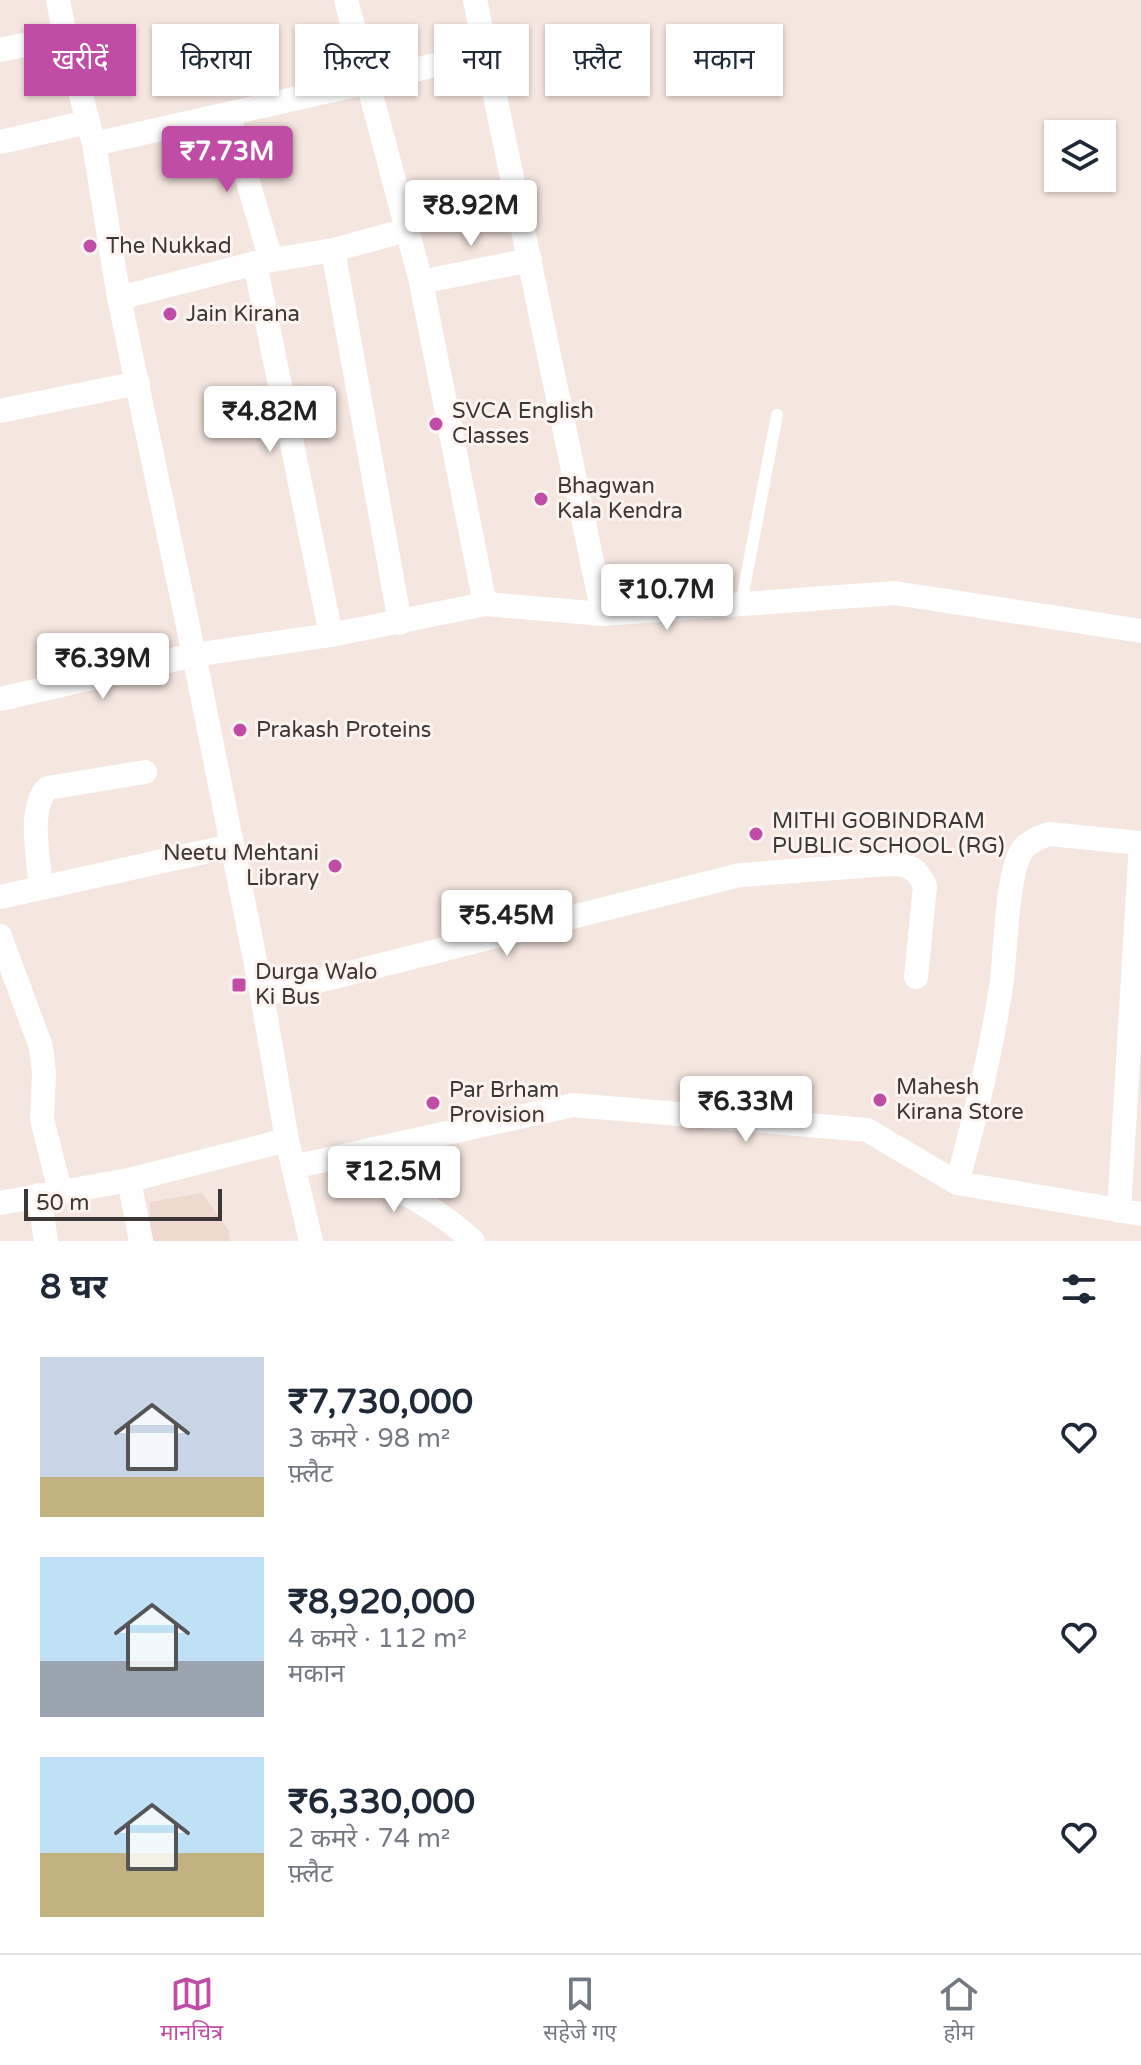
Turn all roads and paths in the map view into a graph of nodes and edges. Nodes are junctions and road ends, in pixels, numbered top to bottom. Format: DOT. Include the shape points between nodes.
graph roads {
  1 [pos="58,0"];
  2 [pos="346,0"];
  3 [pos="475,0"];
  4 [pos="63,24"];
  5 [pos="353,24"];
  6 [pos="479,24"];
  7 [pos="24,45"];
  8 [pos="0,50"];
  9 [pos="81,96"];
  10 [pos="307,96"];
  11 [pos="373,96"];
  12 [pos="494,96"];
  13 [pos="228,114"];
  14 [pos="91,133"];
  15 [pos="0,142"];
  16 [pos="407,230"];
  17 [pos="333,250"];
  18 [pos="530,260"];
  19 [pos="263,262"];
  20 [pos="421,282"];
  21 [pos="119,298"];
  22 [pos="138,383"];
  23 [pos="0,411"];
  24 [pos="777,415"];
  25 [pos="485,604"];
  26 [pos="741,604"];
  27 [pos="603,614"];
  28 [pos="400,623"];
  29 [pos="1141,631"];
  30 [pos="331,635"];
  31 [pos="194,655"];
  32 [pos="0,699"];
  33 [pos="145,772"];
  34 [pos="1141,843"];
  35 [pos="231,846"];
  36 [pos="41,888"];
  37 [pos="0,897"];
  38 [pos="0,936"];
  39 [pos="916,977"];
  40 [pos="262,995"];
  41 [pos="287,1140"];
  42 [pos="337,1157"];
  43 [pos="293,1167"];
  44 [pos="129,1180"];
  45 [pos="957,1183"];
  46 [pos="49,1193"];
  47 [pos="0,1203"];
  48 [pos="1130,1212"];
  49 [pos="46,1241"];
  50 [pos="141,1241"];
  51 [pos="311,1241"];
  52 [pos="473,1241"];
  1 -- 4 [label="street"];
  2 -- 5 [label="street"];
  3 -- 6 [label="street"];
  7 -- 8 [label="street"];
  9 -- 14 [label="street"];
  10 -- 13 [label="street"];
  11 -- 16 [label="street"];
  12 -- 18 [label="street"];
  13 -- 14 [label="street"];
  13 -- 19 [label="street"];
  14 -- 15 [label="street"];
  14 -- 21 [label="street"];
  16 -- 17 [label="street"];
  16 -- 20 [label="street"];
  17 -- 19 [label="street"];
  17 -- 28 [label="street"];
  18 -- 20 [label="street"];
  18 -- 27 [label="street"];
  19 -- 21 [label="street"];
  19 -- 30 [label="street"];
  20 -- 25 [label="street"];
  21 -- 22 [label="street"];
  22 -- 23 [label="street"];
  22 -- 31 [label="street"];
  24 -- 26 [label="lane"];
  25 -- 27 [label="street"];
  25 -- 28 [label="street"];
  26 -- 27 [label="street"];
  26 -- 29 [label="street" via="895,593"];
  28 -- 30 [label="street"];
  30 -- 31 [label="street"];
  31 -- 32 [label="street"];
  31 -- 35 [label="street"];
  33 -- 36 [label="street" via="48,788 42,794 36,816"];
  34 -- 45 [label="street" via="1049,834 1022,849 1012,880 990,1044"];
  34 -- 48 [label="street"];
  35 -- 36 [label="street"];
  35 -- 40 [label="street"];
  36 -- 37 [label="street"];
  38 -- 46 [label="street" via="41,1047"];
  39 -- 40 [label="street" via="925,886 907,864 889,864 740,875"];
  40 -- 41 [label="street"];
  41 -- 43 [label="street"];
  41 -- 44 [label="street"];
  42 -- 43 [label="street"];
  42 -- 45 [label="street" via="573,1105 867,1130"];
  42 -- 52 [label="street" via="421,1201"];
  43 -- 51 [label="street"];
  44 -- 46 [label="street"];
  44 -- 50 [label="street"];
  45 -- 48 [label="street"];
  46 -- 47 [label="street"];
  46 -- 49 [label="street"];
}
